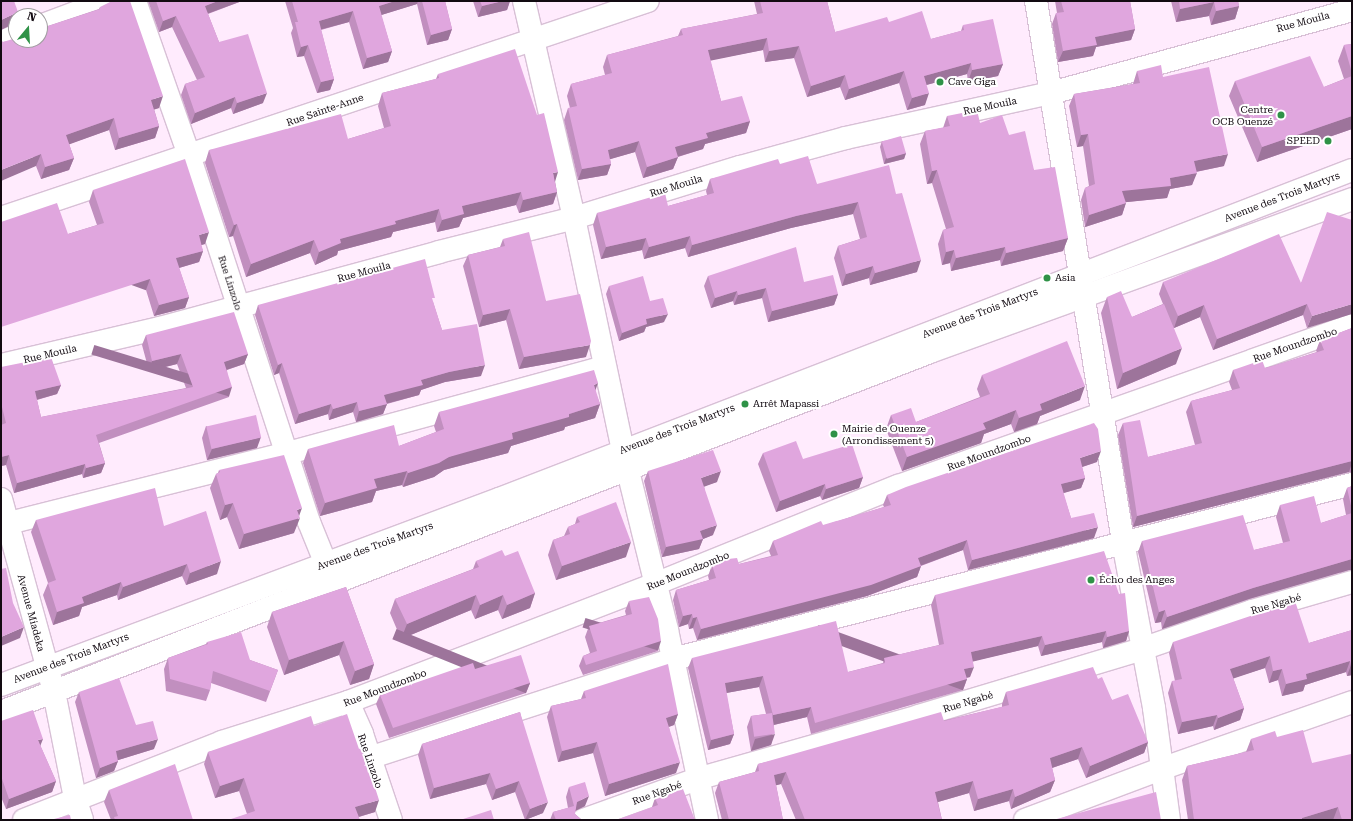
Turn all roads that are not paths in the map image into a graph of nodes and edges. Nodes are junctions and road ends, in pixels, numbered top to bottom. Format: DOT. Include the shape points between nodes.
graph roads {
  1 [pos="107,1"];
  2 [pos="135,1"];
  3 [pos="524,1"];
  4 [pos="648,1"];
  5 [pos="1036,1"];
  6 [pos="1352,10"];
  7 [pos="48,23"];
  8 [pos="533,40"];
  9 [pos="1051,93"];
  10 [pos="189,155"];
  11 [pos="1352,170"];
  12 [pos="1352,199"];
  13 [pos="1,218"];
  14 [pos="574,218"];
  15 [pos="1081,275"];
  16 [pos="1085,297"];
  17 [pos="238,306"];
  18 [pos="1352,325"];
  19 [pos="1,365"];
  20 [pos="604,367"];
  21 [pos="758,409"];
  22 [pos="1103,411"];
  23 [pos="623,450"];
  24 [pos="288,453"];
  25 [pos="628,471"];
  26 [pos="1352,484"];
  27 [pos="1,499"];
  28 [pos="4,525"];
  29 [pos="1123,542"];
  30 [pos="326,564"];
  31 [pos="1352,582"];
  32 [pos="655,584"];
  33 [pos="1142,649"];
  34 [pos="673,659"];
  35 [pos="46,668"];
  36 [pos="1,685"];
  37 [pos="54,692"];
  38 [pos="348,702"];
  39 [pos="1352,702"];
  40 [pos="1,712"];
  41 [pos="370,758"];
  42 [pos="1161,769"];
  43 [pos="697,779"];
  44 [pos="75,798"];
  45 [pos="24,820"];
  46 [pos="82,820"];
  47 [pos="391,820"];
  48 [pos="583,820"];
  49 [pos="707,820"];
  50 [pos="1026,820"];
  51 [pos="1169,820"];
  1 -- 7 [label="street"];
  2 -- 10 [label="street, Rue Linzolo"];
  3 -- 8 [label="street"];
  4 -- 8 [label="street, Rue Sainte-Anne"];
  5 -- 9 [label="street"];
  6 -- 9 [label="street, Rue Mouila"];
  8 -- 10 [label="street, Rue Sainte-Anne"];
  8 -- 14 [label="street"];
  9 -- 14 [label="street, Rue Mouila" via="838,140"];
  9 -- 15 [label="street"];
  10 -- 13 [label="street, Rue Sainte-Anne"];
  10 -- 17 [label="street, Rue Linzolo"];
  11 -- 15 [label="street, Avenue des Trois Martyrs"];
  12 -- 16 [label="street, Avenue des Trois Martyrs"];
  14 -- 17 [label="street, Rue Mouila"];
  14 -- 20 [label="street"];
  15 -- 16 [label="street"];
  15 -- 21 [label="street, Avenue des Trois Martyrs"];
  16 -- 21 [label="street, Avenue des Trois Martyrs"];
  16 -- 22 [label="street"];
  17 -- 19 [label="street, Rue Mouila"];
  17 -- 24 [label="street, Rue Linzolo"];
  18 -- 22 [label="street, Rue Moundzombo"];
  20 -- 23 [label="street"];
  20 -- 24 [label="street"];
  21 -- 23 [label="street, Avenue des Trois Martyrs"];
  21 -- 25 [label="street, Avenue des Trois Martyrs"];
  22 -- 29 [label="street"];
  22 -- 32 [label="street, Rue Moundzombo" via="898,486"];
  23 -- 30 [label="street, Avenue des Trois Martyrs"];
  24 -- 28 [label="street"];
  24 -- 30 [label="street, Rue Linzolo" via="309,522"];
  25 -- 32 [label="street"];
  25 -- 37 [label="street, Avenue des Trois Martyrs"];
  26 -- 29 [label="street"];
  27 -- 28 [label="street, Avenue Miadeka"];
  28 -- 35 [label="street, Avenue Miadeka"];
  29 -- 33 [label="street"];
  29 -- 34 [label="street"];
  30 -- 35 [label="street, Avenue des Trois Martyrs"];
  31 -- 33 [label="street, Rue Ngabé" via="1252,611"];
  32 -- 34 [label="street"];
  32 -- 38 [label="street, Rue Moundzombo"];
  33 -- 42 [label="street" via="1154,708"];
  33 -- 43 [label="street, Rue Ngabé"];
  34 -- 41 [label="street"];
  34 -- 43 [label="street"];
  35 -- 36 [label="street, Avenue des Trois Martyrs"];
  35 -- 37 [label="street, Avenue Miadeka"];
  37 -- 40 [label="street, Avenue des Trois Martyrs"];
  37 -- 44 [label="street, Avenue Miadeka"];
  38 -- 41 [label="street, Rue Linzolo"];
  38 -- 44 [label="street, Rue Moundzombo" via="222,742"];
  39 -- 42 [label="street"];
  41 -- 47 [label="street, Rue Linzolo"];
  42 -- 50 [label="street"];
  42 -- 51 [label="street"];
  43 -- 48 [label="street, Rue Ngabé"];
  43 -- 49 [label="street"];
  44 -- 45 [label="street, Rue Moundzombo"];
  44 -- 46 [label="street, Avenue Miadeka"];
}
